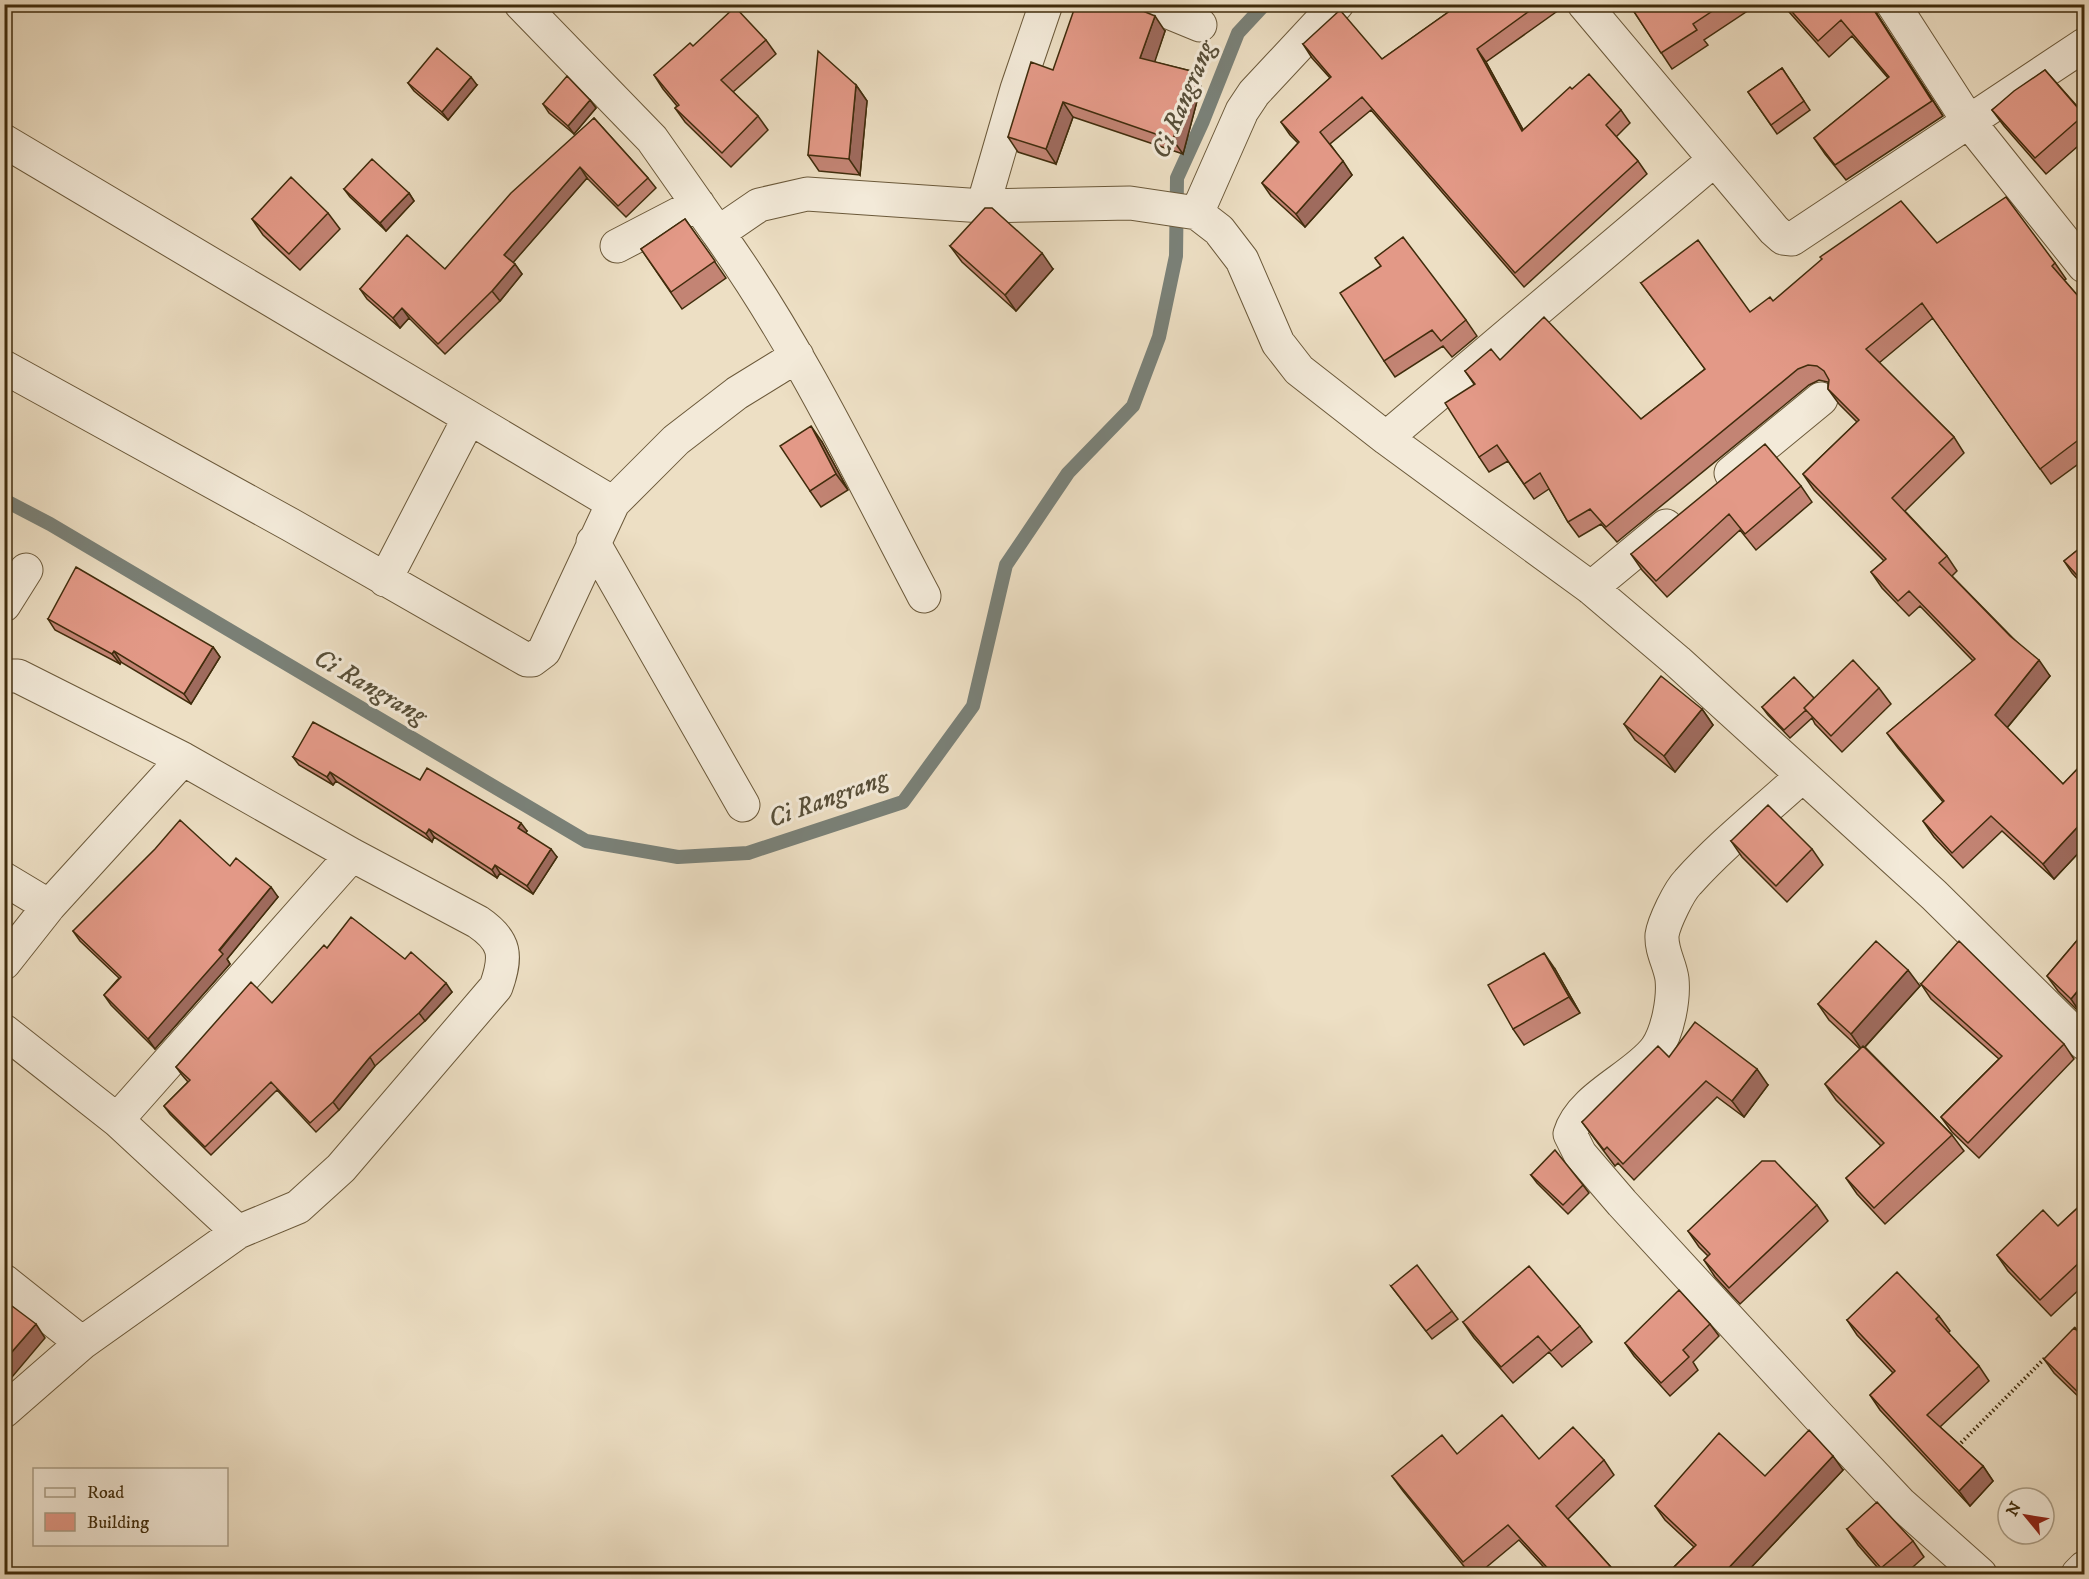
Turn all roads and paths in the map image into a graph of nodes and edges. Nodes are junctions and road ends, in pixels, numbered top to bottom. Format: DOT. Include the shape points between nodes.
graph roads {
  1 [pos="521,4"];
  2 [pos="1046,4"];
  3 [pos="1149,4"];
  4 [pos="1337,4"];
  5 [pos="1584,4"];
  6 [pos="1893,4"];
  7 [pos="1200,25"];
  8 [pos="2085,45"];
  9 [pos="1969,122"];
  10 [pos="4,141"];
  11 [pos="1713,161"];
  12 [pos="698,204"];
  13 [pos="983,206"];
  14 [pos="1187,211"];
  15 [pos="718,233"];
  16 [pos="617,246"];
  17 [pos="2085,266"];
  18 [pos="797,356"];
  19 [pos="4,367"];
  20 [pos="1821,399"];
  21 [pos="469,418"];
  22 [pos="1386,438"];
  23 [pos="613,504"];
  24 [pos="593,542"];
  25 [pos="26,570"];
  26 [pos="385,580"];
  27 [pos="1591,588"];
  28 [pos="924,596"];
  29 [pos="4,605"];
  30 [pos="4,675"];
  31 [pos="183,759"];
  32 [pos="1801,777"];
  33 [pos="743,805"];
  34 [pos="352,855"];
  35 [pos="4,879"];
  36 [pos="49,906"];
  37 [pos="4,963"];
  38 [pos="4,1031"];
  39 [pos="2085,1043"];
  40 [pos="117,1120"];
  41 [pos="238,1232"];
  42 [pos="4,1281"];
  43 [pos="2085,1320"];
  44 [pos="2064,1340"];
  45 [pos="82,1343"];
  46 [pos="2050,1353"];
  47 [pos="4,1411"];
  48 [pos="1950,1453"];
  49 [pos="2085,1568"];
  50 [pos="1980,1575"];
  51 [pos="2078,1575"];
  1 -- 12 [label="street" via="652,139"];
  2 -- 13 [label="street"];
  3 -- 7 [label="street"];
  4 -- 14 [label="street" via="1265,79 1242,111"];
  5 -- 11 [label="street"];
  6 -- 9 [label="street"];
  8 -- 9 [label="street"];
  9 -- 11 [label="street" via="1792,239 1774,230"];
  9 -- 17 [label="street"];
  10 -- 21 [label="street"];
  11 -- 22 [label="street"];
  12 -- 15 [label="street"];
  12 -- 16 [label="street"];
  13 -- 14 [label="street" via="1130,204"];
  13 -- 15 [label="street" via="807,194 759,205"];
  14 -- 22 [label="street" via="1218,230 1242,260 1278,343 1299,370"];
  15 -- 18 [label="street" via="748,274"];
  18 -- 23 [label="street" via="736,393 676,440"];
  18 -- 28 [label="street"];
  19 -- 26 [label="street"];
  20 -- 27 [label="street"];
  21 -- 23 [label="street"];
  21 -- 26 [label="street"];
  22 -- 27 [label="street"];
  23 -- 24 [label="street"];
  24 -- 26 [label="street" via="544,651 532,660"];
  24 -- 33 [label="street"];
  25 -- 29 [label="street"];
  27 -- 32 [label="street" via="1677,661"];
  30 -- 31 [label="street" via="18,676"];
  31 -- 34 [label="street"];
  31 -- 36 [label="street"];
  32 -- 39 [label="street" via="1934,895"];
  32 -- 50 [label="street" via="1681,890 1662,934 1665,961 1672,977 1665,1031 1655,1050 1598,1097 1573,1123 1570,1134 1580,1154 1622,1203 1819,1417 1900,1503"];
  34 -- 40 [label="street"];
  34 -- 41 [label="street" via="487,928 503,951 500,976 496,987 315,1194 291,1210"];
  35 -- 36 [label="street"];
  36 -- 37 [label="street"];
  38 -- 40 [label="street"];
  40 -- 41 [label="street"];
  41 -- 45 [label="street"];
  42 -- 45 [label="street"];
  43 -- 44 [label="path"];
  45 -- 47 [label="street"];
  46 -- 48 [label="path"];
  49 -- 51 [label="street"];
}
